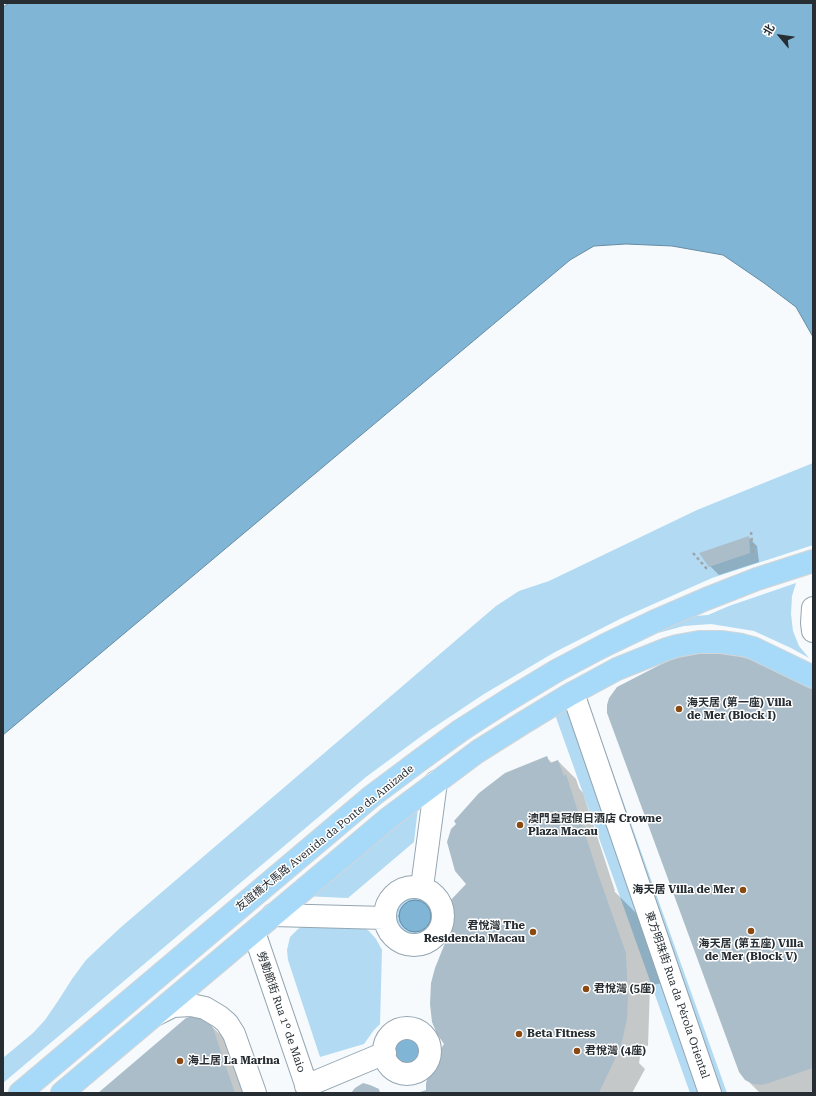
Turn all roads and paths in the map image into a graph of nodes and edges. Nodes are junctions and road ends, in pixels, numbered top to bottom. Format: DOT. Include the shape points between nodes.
graph roads {
  1 [pos="751,532"];
  2 [pos="813,544"];
  3 [pos="693,552"];
  4 [pos="753,554"];
  5 [pos="813,561"];
  6 [pos="707,570"];
  7 [pos="757,579"];
  8 [pos="813,608"];
  9 [pos="813,631"];
  10 [pos="813,677"];
  11 [pos="573,693"];
  12 [pos="436,782"];
  13 [pos="422,887"];
  14 [pos="273,915"];
  15 [pos="385,918"];
  16 [pos="254,932"];
  17 [pos="153,1016"];
  18 [pos="385,1053"];
  19 [pos="308,1089"];
  20 [pos="20,1093"];
  21 [pos="62,1093"];
  22 [pos="255,1093"];
  23 [pos="710,1093"];
  1 -- 4 [label="path"];
  2 -- 7 [label="main road" via="798,557 778,565"];
  3 -- 6 [label="path"];
  5 -- 7 [label="main road, 友誼橋大馬路 Avenida da Ponte da Amizade"];
  7 -- 20 [label="main road, 友誼橋大馬路 Avenida da Ponte da Amizade" via="676,611 605,645 556,671 461,730 372,796"];
  8 -- 9 [label="street"];
  10 -- 11 [label="main road" via="747,647 720,642 699,642 678,646 637,661"];
  11 -- 12 [label="main road" via="478,752"];
  11 -- 23 [label="street, 東方明珠街 Rua da Pérola Oriental"];
  12 -- 13 [label="street"];
  12 -- 14 [label="main road"];
  13 -- 15 [label="street" via="407,887 396,893 388,904"];
  13 -- 15 [label="street" via="436,896 443,911 442,925 434,937 421,944 402,942 390,932"];
  14 -- 15 [label="street"];
  14 -- 16 [label="main road"];
  16 -- 17 [label="main road"];
  16 -- 19 [label="street, 勞動節街 Rua 1º de Maio"];
  17 -- 21 [label="main road"];
  17 -- 22 [label="street" via="169,1008 187,1005 205,1008 220,1017 234,1034"];
  18 -- 19 [label="street"];
}
